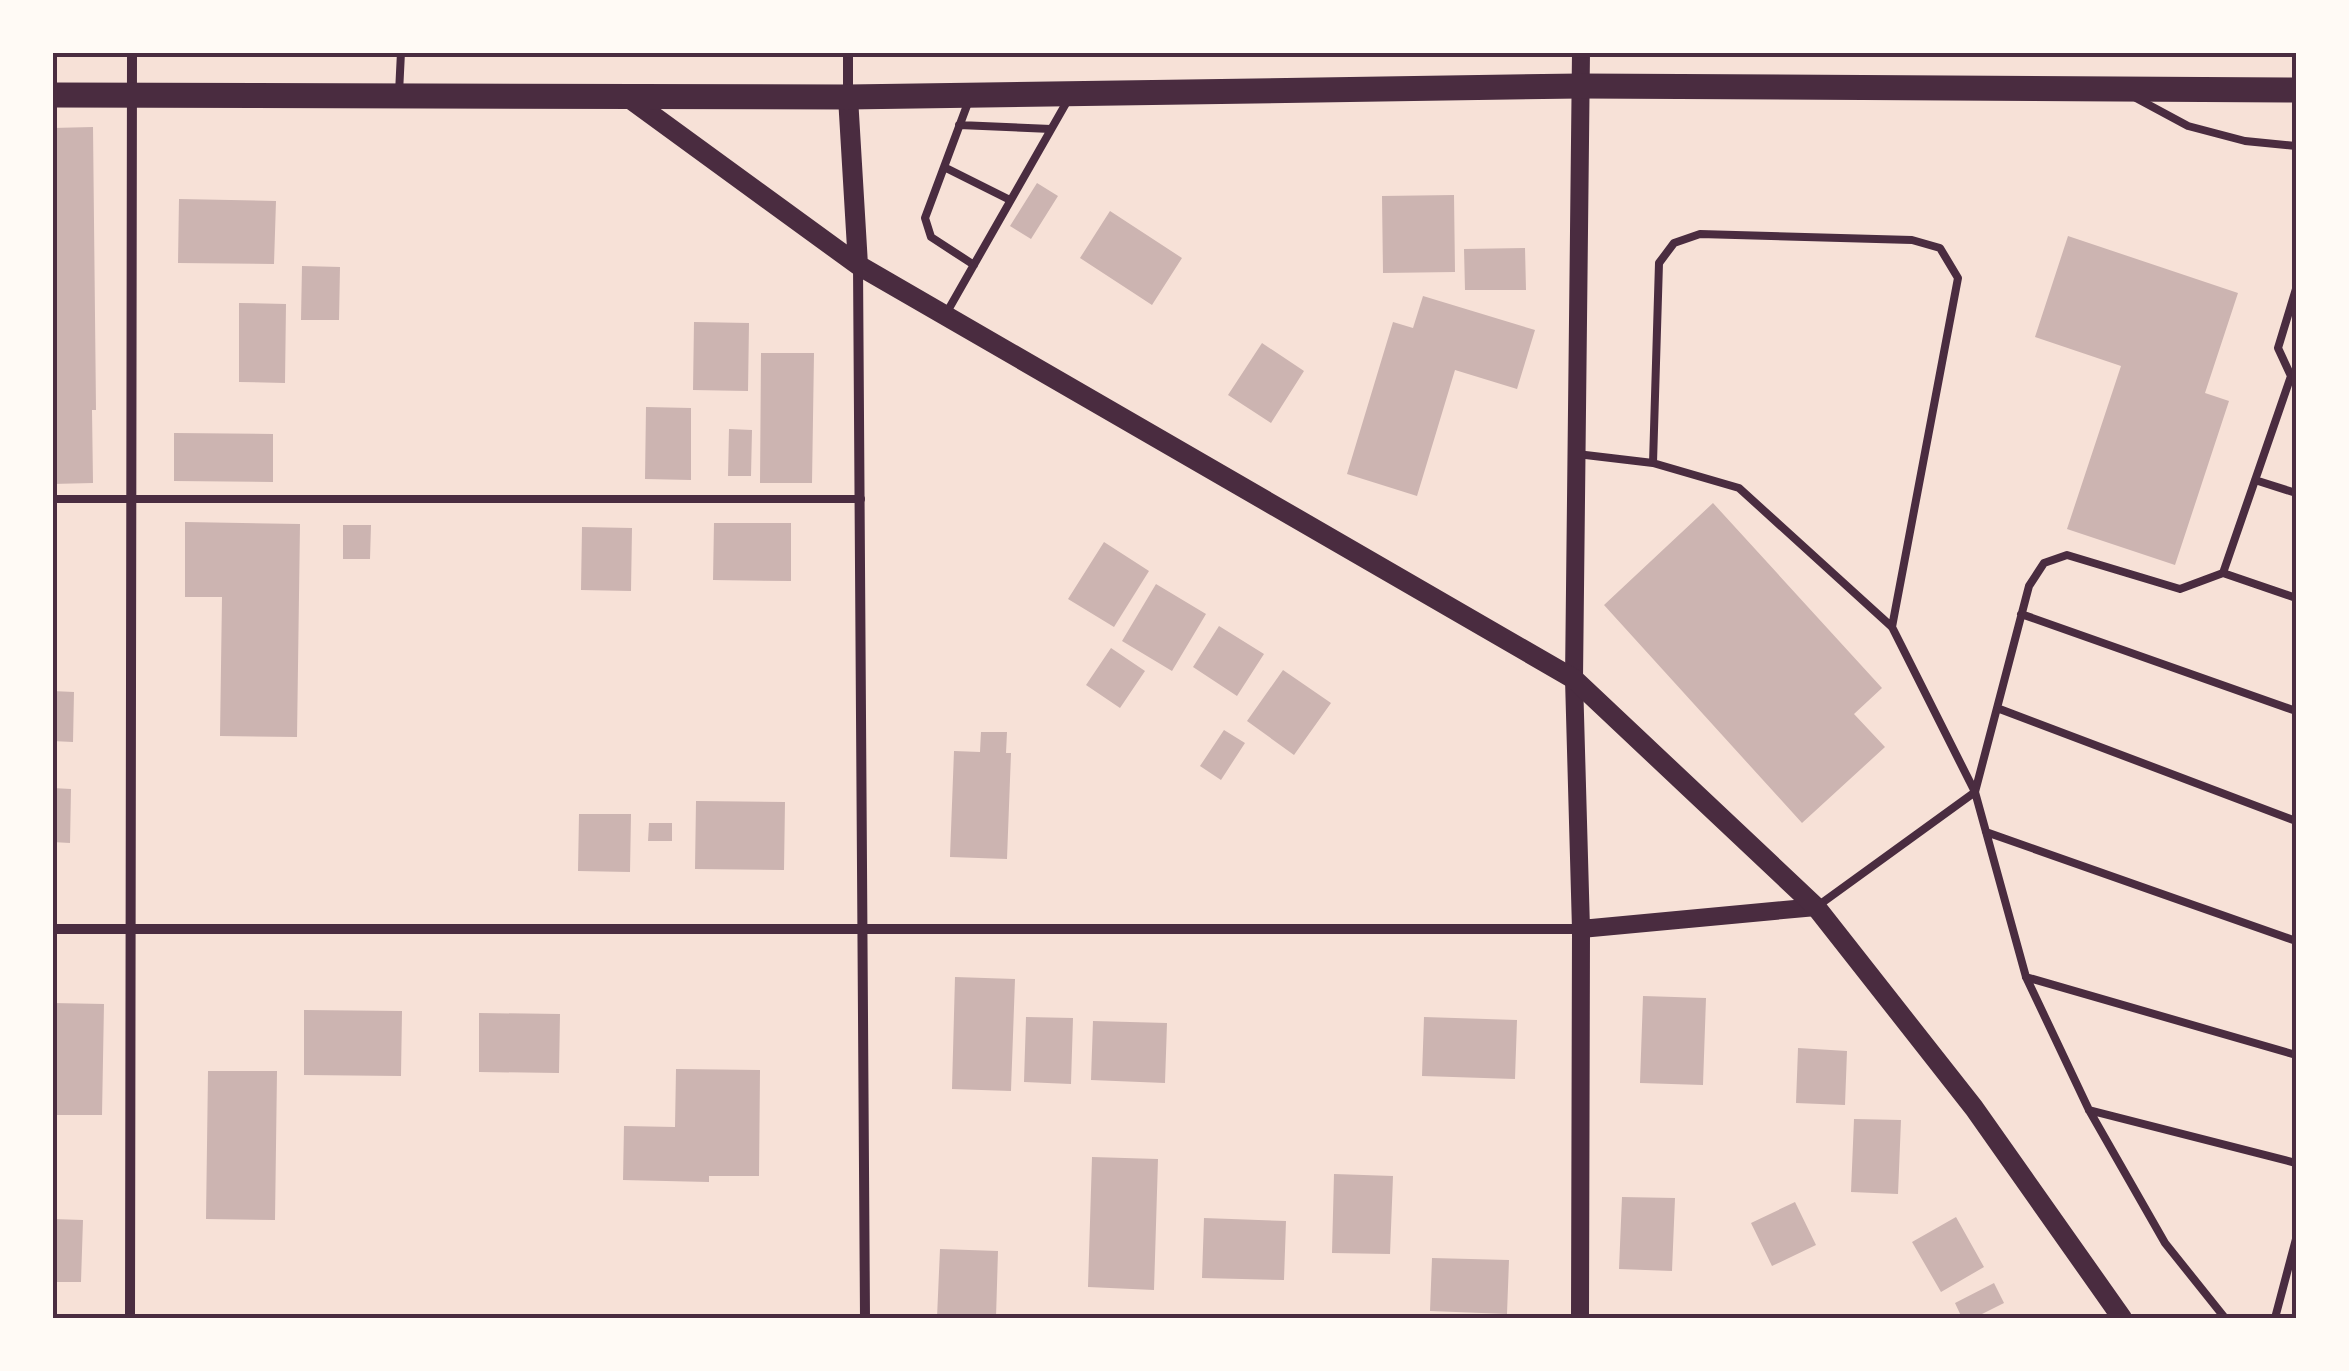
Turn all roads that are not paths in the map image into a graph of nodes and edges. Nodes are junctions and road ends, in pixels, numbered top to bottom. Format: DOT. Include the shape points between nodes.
graph roads {
  1 [pos="132,52"];
  2 [pos="401,52"];
  3 [pos="848,52"];
  4 [pos="1581,52"];
  5 [pos="1580,86"];
  6 [pos="2119,89"];
  7 [pos="2296,90"];
  8 [pos="1071,94"];
  9 [pos="52,95"];
  10 [pos="132,95"];
  11 [pos="971,95"];
  12 [pos="399,96"];
  13 [pos="626,96"];
  14 [pos="848,97"];
  15 [pos="959,125"];
  16 [pos="1051,129"];
  17 [pos="2296,146"];
  18 [pos="944,167"];
  19 [pos="1010,200"];
  20 [pos="858,265"];
  21 [pos="974,265"];
  22 [pos="2296,289"];
  23 [pos="946,315"];
  24 [pos="2294,377"];
  25 [pos="1577,454"];
  26 [pos="1653,463"];
  27 [pos="2255,480"];
  28 [pos="2296,494"];
  29 [pos="52,499"];
  30 [pos="132,499"];
  31 [pos="861,499"];
  32 [pos="2223,573"];
  33 [pos="2296,598"];
  34 [pos="2021,614"];
  35 [pos="1892,627"];
  36 [pos="1574,679"];
  37 [pos="1997,708"];
  38 [pos="2296,711"];
  39 [pos="1974,792"];
  40 [pos="2296,821"];
  41 [pos="1986,832"];
  42 [pos="1816,907"];
  43 [pos="52,930"];
  44 [pos="131,930"];
  45 [pos="865,930"];
  46 [pos="1581,930"];
  47 [pos="2296,941"];
  48 [pos="2026,977"];
  49 [pos="2296,1055"];
  50 [pos="2089,1110"];
  51 [pos="2296,1163"];
  52 [pos="2296,1239"];
  53 [pos="130,1318"];
  54 [pos="866,1318"];
  55 [pos="1580,1318"];
  56 [pos="2122,1318"];
  57 [pos="2225,1318"];
  58 [pos="2274,1318"];
  1 -- 10 [label="street"];
  2 -- 12 [label="lane"];
  3 -- 14 [label="street"];
  4 -- 5 [label="street"];
  5 -- 6 [label="main road"];
  5 -- 8 [label="main road"];
  5 -- 25 [label="street"];
  6 -- 7 [label="main road"];
  6 -- 17 [label="lane" via="2188,126"];
  8 -- 11 [label="main road"];
  8 -- 16 [label="lane"];
  9 -- 10 [label="main road"];
  10 -- 12 [label="main road"];
  10 -- 30 [label="street"];
  11 -- 14 [label="main road"];
  11 -- 15 [label="lane"];
  12 -- 13 [label="main road"];
  13 -- 14 [label="main road"];
  13 -- 20 [label="main road"];
  14 -- 20 [label="main road"];
  15 -- 16 [label="lane"];
  15 -- 18 [label="lane"];
  16 -- 19 [label="lane"];
  18 -- 19 [label="lane"];
  18 -- 21 [label="lane" via="925,218 928,228 931,237"];
  19 -- 21 [label="lane"];
  20 -- 23 [label="main road"];
  20 -- 31 [label="street"];
  21 -- 23 [label="lane"];
  22 -- 24 [label="lane" via="2278,348"];
  23 -- 36 [label="main road"];
  24 -- 27 [label="lane"];
  25 -- 26 [label="lane"];
  25 -- 36 [label="street"];
  26 -- 35 [label="lane" via="1738,488"];
  26 -- 35 [label="lane" via="1660,264 1674,243 1719,234 1912,240 1940,248 1958,278"];
  27 -- 28 [label="lane"];
  27 -- 32 [label="lane"];
  29 -- 30 [label="lane"];
  30 -- 31 [label="lane"];
  30 -- 44 [label="street"];
  31 -- 45 [label="street"];
  32 -- 33 [label="lane"];
  32 -- 34 [label="lane" via="2180,589 2067,555 2044,564"];
  34 -- 37 [label="lane"];
  34 -- 38 [label="lane"];
  35 -- 39 [label="lane"];
  36 -- 42 [label="main road"];
  36 -- 46 [label="street"];
  37 -- 39 [label="lane"];
  37 -- 40 [label="lane"];
  39 -- 41 [label="lane"];
  39 -- 42 [label="lane"];
  41 -- 47 [label="lane"];
  41 -- 48 [label="lane"];
  42 -- 46 [label="street"];
  42 -- 56 [label="main road" via="1974,1108"];
  43 -- 44 [label="street"];
  44 -- 45 [label="street"];
  44 -- 53 [label="street"];
  45 -- 46 [label="street"];
  45 -- 54 [label="street"];
  46 -- 55 [label="street"];
  48 -- 49 [label="lane"];
  48 -- 50 [label="lane"];
  50 -- 51 [label="lane"];
  50 -- 57 [label="lane" via="2165,1244"];
  52 -- 58 [label="lane"];
}
